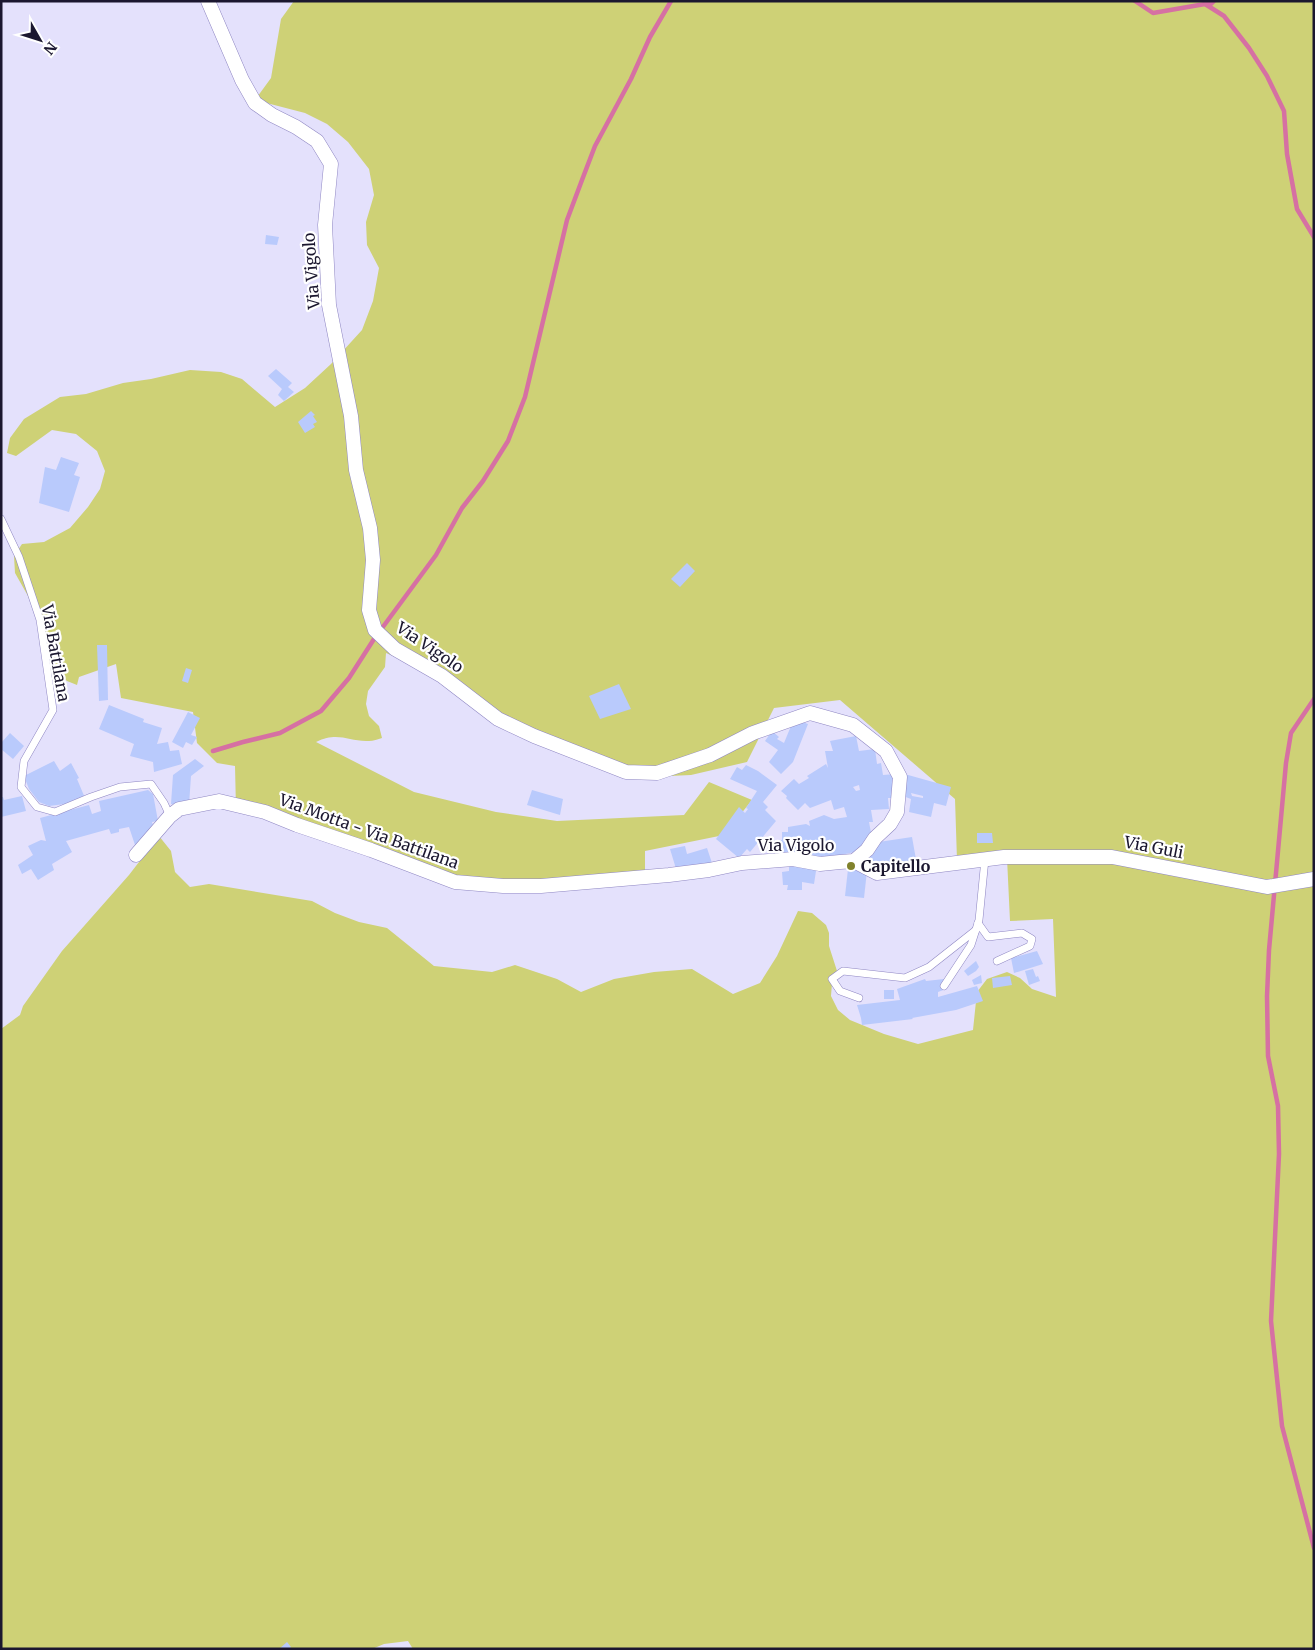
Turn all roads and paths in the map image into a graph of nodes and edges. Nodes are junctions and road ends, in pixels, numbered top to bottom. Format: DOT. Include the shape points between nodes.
graph roads {
  1 [pos="208,1"];
  2 [pos="1,519"];
  3 [pos="170,816"];
  4 [pos="136,855"];
  5 [pos="985,859"];
  6 [pos="854,861"];
  7 [pos="1314,880"];
  8 [pos="590,882"];
  9 [pos="977,926"];
  10 [pos="997,961"];
  11 [pos="944,986"];
  12 [pos="859,998"];
  1 -- 6 [label="street, Via Vigolo" via="255,103 318,140 331,164 325,224 329,305 351,416 356,470 370,528 373,560 369,610 375,630 395,649 442,676 498,719 626,772 657,773 710,755 753,733 810,713 853,725 886,751 900,777 897,812 890,824"];
  2 -- 3 [label="lane, Via Battilana" via="19,557 40,620 53,710 24,761 21,787 37,807 55,812 120,788 151,784"];
  3 -- 4 [label="street"];
  3 -- 8 [label="street, Via Motta - Via Battilana" via="179,809 219,801 265,812 455,882 541,886"];
  5 -- 6 [label="street, Via Vigolo" via="877,873"];
  5 -- 7 [label="street, Via Guli" via="1112,857 1267,887"];
  5 -- 9 [label="lane"];
  6 -- 8 [label="street, Via Vigolo" via="820,864 793,859 742,863 709,870"];
  9 -- 10 [label="lane" via="988,937 1022,933 1032,939 1030,946"];
  9 -- 11 [label="lane" via="971,945"];
  9 -- 12 [label="lane" via="929,967 904,978 843,971 832,979 840,991"];
}
